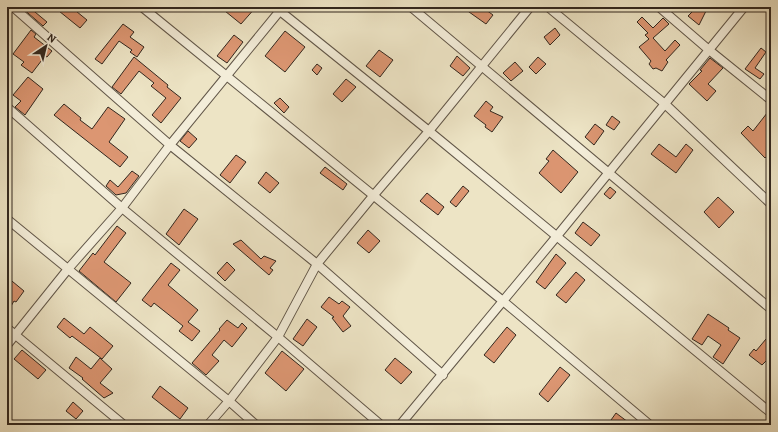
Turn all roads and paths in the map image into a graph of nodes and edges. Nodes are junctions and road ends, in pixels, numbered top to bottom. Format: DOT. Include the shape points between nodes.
graph roads {
  1 [pos="13,7"];
  2 [pos="142,7"];
  3 [pos="411,7"];
  4 [pos="530,7"];
  5 [pos="548,7"];
  6 [pos="659,7"];
  7 [pos="744,7"];
  8 [pos="279,8"];
  9 [pos="709,50"];
  10 [pos="482,65"];
  11 [pos="226,75"];
  12 [pos="771,100"];
  13 [pos="665,104"];
  14 [pos="7,108"];
  15 [pos="429,131"];
  16 [pos="170,145"];
  17 [pos="608,172"];
  18 [pos="373,196"];
  19 [pos="771,204"];
  20 [pos="122,208"];
  21 [pos="7,219"];
  22 [pos="557,236"];
  23 [pos="317,264"];
  24 [pos="68,269"];
  25 [pos="503,301"];
  26 [pos="771,309"];
  27 [pos="7,328"];
  28 [pos="15,335"];
  29 [pos="278,337"];
  30 [pos="7,345"];
  31 [pos="443,375"];
  32 [pos="229,400"];
  33 [pos="771,414"];
  34 [pos="124,425"];
  35 [pos="208,425"];
  36 [pos="256,425"];
  37 [pos="381,425"];
  38 [pos="400,425"];
  39 [pos="650,425"];
  1 -- 16 [label="street"];
  2 -- 11 [label="street"];
  3 -- 10 [label="street"];
  4 -- 10 [label="street"];
  5 -- 13 [label="street"];
  6 -- 9 [label="street"];
  7 -- 9 [label="street"];
  8 -- 11 [label="street"];
  8 -- 15 [label="street"];
  9 -- 12 [label="street"];
  9 -- 13 [label="street"];
  10 -- 15 [label="street"];
  10 -- 17 [label="street"];
  11 -- 16 [label="street"];
  11 -- 18 [label="street"];
  13 -- 17 [label="street"];
  13 -- 19 [label="street"];
  14 -- 20 [label="street"];
  15 -- 18 [label="street"];
  15 -- 22 [label="street"];
  16 -- 20 [label="street"];
  16 -- 23 [label="street"];
  17 -- 22 [label="street"];
  17 -- 26 [label="street"];
  18 -- 23 [label="street"];
  18 -- 25 [label="street"];
  20 -- 24 [label="street"];
  20 -- 29 [label="street"];
  21 -- 24 [label="street"];
  22 -- 25 [label="street"];
  22 -- 33 [label="street"];
  23 -- 29 [label="street"];
  23 -- 31 [label="street"];
  24 -- 28 [label="street"];
  24 -- 32 [label="street"];
  25 -- 31 [label="street"];
  25 -- 39 [label="street"];
  27 -- 28 [label="street"];
  28 -- 30 [label="street"];
  28 -- 34 [label="street"];
  29 -- 32 [label="street"];
  29 -- 37 [label="street"];
  31 -- 38 [label="street"];
  32 -- 35 [label="street"];
  32 -- 36 [label="street"];
}
